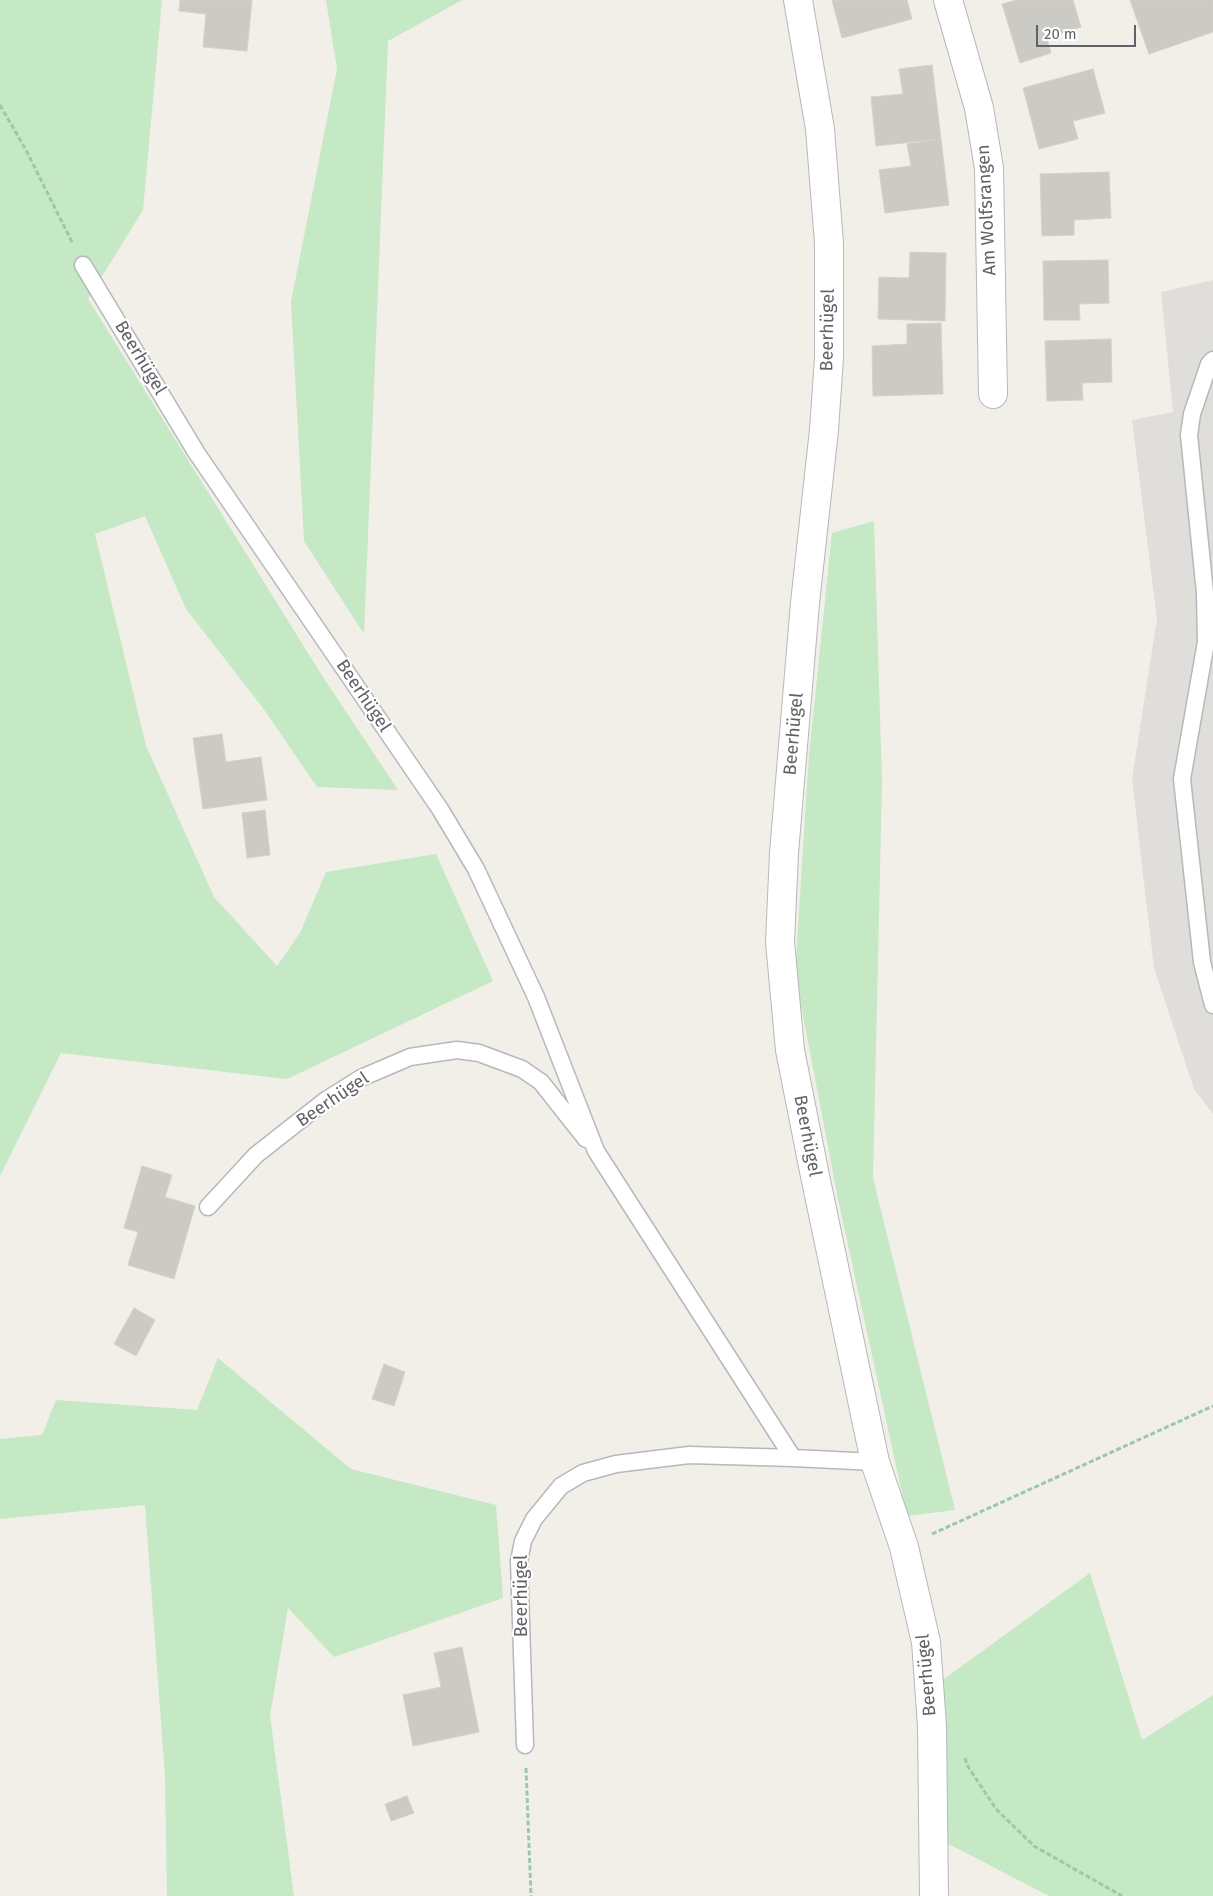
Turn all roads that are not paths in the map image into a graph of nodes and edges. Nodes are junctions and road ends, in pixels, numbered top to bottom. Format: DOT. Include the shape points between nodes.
graph roads {
  1 [pos="798,0"];
  2 [pos="948,0"];
  3 [pos="84,265"];
  4 [pos="1213,360"];
  5 [pos="993,394"];
  6 [pos="1213,1005"];
  7 [pos="596,1151"];
  8 [pos="208,1207"];
  9 [pos="794,1458"];
  10 [pos="875,1462"];
  11 [pos="525,1745"];
  12 [pos="934,1896"];
  1 -- 10 [label="street, Beerhügel" via="820,129 829,243 829,358 805,604 780,942 790,1050"];
  2 -- 5 [label="street, Am Wolfsrangen" via="979,108 989,168"];
  3 -- 7 [label="lane, Beerhügel" via="196,452 440,809 476,869 536,997"];
  4 -- 6 [label="lane" via="1192,414 1189,435 1205,593 1206,642 1182,779 1202,962"];
  7 -- 8 [label="lane, Beerhügel" via="541,1082 522,1069 479,1053 457,1050 410,1057 361,1078 326,1100 256,1155"];
  7 -- 9 [label="lane, Beerhügel"];
  9 -- 10 [label="lane, Beerhügel"];
  9 -- 11 [label="lane, Beerhügel" via="689,1455 625,1462 583,1473 561,1486 534,1519 523,1541 519,1561"];
  10 -- 12 [label="street, Beerhügel" via="904,1547 926,1642 932,1726"];
}
